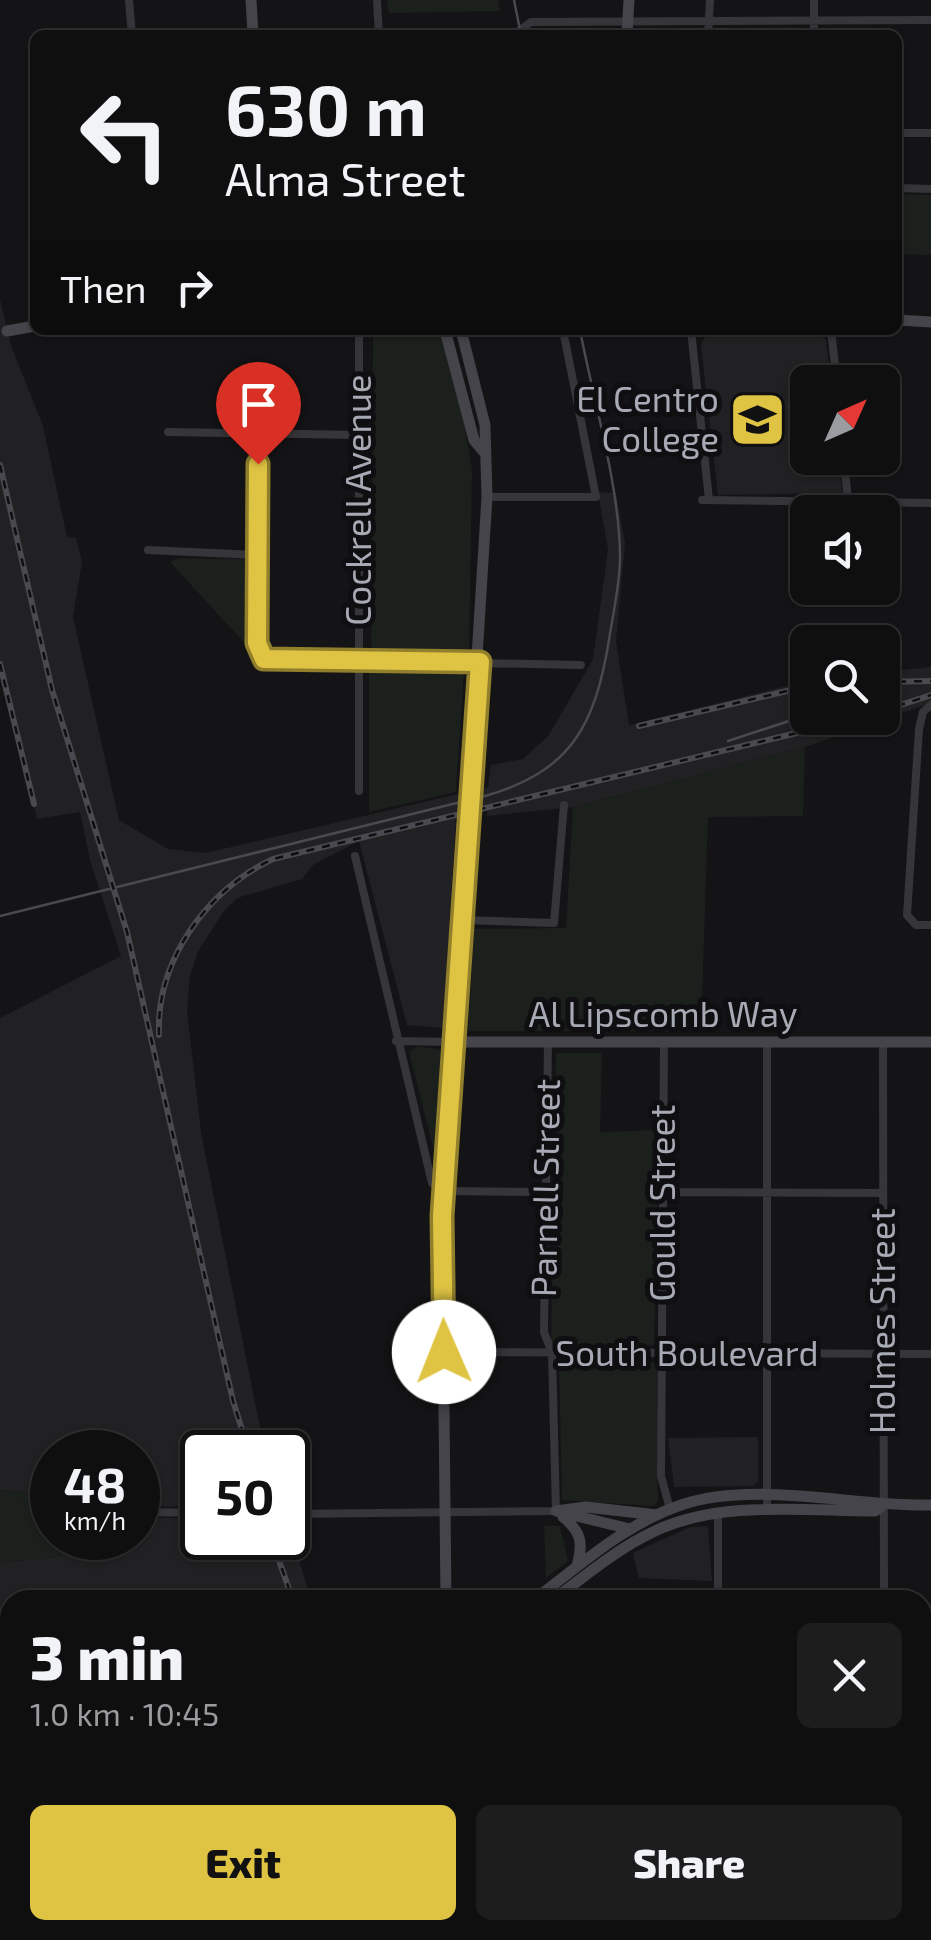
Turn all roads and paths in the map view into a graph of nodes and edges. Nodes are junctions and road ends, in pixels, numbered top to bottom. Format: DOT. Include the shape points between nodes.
graph roads {
  1 [pos="130,0"];
  2 [pos="251,0"];
  3 [pos="376,0"];
  4 [pos="628,0"];
  5 [pos="710,0"];
  6 [pos="814,0"];
  7 [pos="814,18"];
  8 [pos="709,20"];
  9 [pos="931,20"];
  10 [pos="627,28"];
  11 [pos="132,30"];
  12 [pos="254,30"];
  13 [pos="378,30"];
  14 [pos="518,30"];
  15 [pos="708,30"];
  16 [pos="814,30"];
  17 [pos="902,133"];
  18 [pos="931,133"];
  19 [pos="902,188"];
  20 [pos="931,188"];
  21 [pos="902,320"];
  22 [pos="931,322"];
  23 [pos="30,327"];
  24 [pos="7,331"];
  25 [pos="359,335"];
  26 [pos="446,335"];
  27 [pos="462,335"];
  28 [pos="565,335"];
  29 [pos="691,335"];
  30 [pos="832,335"];
  31 [pos="835,365"];
  32 [pos="168,432"];
  33 [pos="258,434"];
  34 [pos="359,435"];
  35 [pos="483,451"];
  36 [pos="487,496"];
  37 [pos="790,501"];
  38 [pos="900,503"];
  39 [pos="931,503"];
  40 [pos="148,550"];
  41 [pos="257,556"];
  42 [pos="358,661"];
  43 [pos="480,662"];
  44 [pos="581,665"];
  45 [pos="929,705"];
  46 [pos="919,729"];
  47 [pos="931,730"];
  48 [pos="359,790"];
  49 [pos="564,805"];
  50 [pos="355,856"];
  51 [pos="462,920"];
  52 [pos="931,925"];
  53 [pos="396,1041"];
  54 [pos="454,1042"];
  55 [pos="548,1042"];
  56 [pos="664,1042"];
  57 [pos="767,1042"];
  58 [pos="931,1042"];
  59 [pos="883,1043"];
  60 [pos="444,1190"];
  61 [pos="546,1192"];
  62 [pos="663,1192"];
  63 [pos="882,1192"];
  64 [pos="766,1193"];
  65 [pos="444,1352"];
  66 [pos="552,1353"];
  67 [pos="663,1354"];
  68 [pos="766,1354"];
  69 [pos="883,1354"];
  70 [pos="931,1354"];
  71 [pos="767,1504"];
  72 [pos="931,1504"];
  73 [pos="883,1505"];
  74 [pos="606,1508"];
  75 [pos="670,1509"];
  76 [pos="446,1512"];
  77 [pos="556,1512"];
  78 [pos="718,1513"];
  79 [pos="310,1514"];
  80 [pos="657,1515"];
  81 [pos="629,1529"];
  82 [pos="646,1536"];
  83 [pos="621,1550"];
  84 [pos="576,1568"];
  85 [pos="446,1590"];
  86 [pos="547,1590"];
  87 [pos="567,1590"];
  88 [pos="718,1590"];
  89 [pos="884,1590"];
  1 -- 11 [label="street"];
  2 -- 12 [label="main road"];
  3 -- 13 [label="street"];
  4 -- 10 [label="main road"];
  5 -- 8 [label="street"];
  6 -- 7 [label="street"];
  7 -- 8 [label="street"];
  7 -- 9 [label="street"];
  7 -- 16 [label="street"];
  8 -- 10 [label="street"];
  8 -- 15 [label="street"];
  10 -- 14 [label="street" via="531,22"];
  17 -- 18 [label="street"];
  19 -- 20 [label="street"];
  21 -- 22 [label="main road"];
  23 -- 24 [label="main road"];
  25 -- 34 [label="street, Cockrell Avenue"];
  26 -- 35 [label="main road" via="474,440"];
  27 -- 35 [label="main road" via="485,425"];
  28 -- 36 [label="street" via="596,497"];
  29 -- 37 [label="street" via="706,500"];
  30 -- 31 [label="street"];
  32 -- 33 [label="street"];
  33 -- 34 [label="street"];
  33 -- 41 [label="street"];
  34 -- 42 [label="street, Cockrell Avenue"];
  35 -- 36 [label="main road"];
  36 -- 43 [label="main road"];
  38 -- 39 [label="street"];
  40 -- 41 [label="street"];
  41 -- 42 [label="street" via="257,643 264,659"];
  42 -- 43 [label="street"];
  42 -- 48 [label="street, Cockrell Avenue"];
  43 -- 44 [label="street"];
  43 -- 51 [label="main road"];
  45 -- 46 [label="street"];
  46 -- 47 [label="street"];
  46 -- 52 [label="street" via="910,921"];
  49 -- 51 [label="street" via="554,923"];
  50 -- 53 [label="street"];
  51 -- 54 [label="main road"];
  53 -- 54 [label="street, Al Lipscomb Way"];
  53 -- 60 [label="street" via="429,1177"];
  54 -- 55 [label="main road, Al Lipscomb Way"];
  54 -- 60 [label="main road"];
  55 -- 56 [label="main road, Al Lipscomb Way"];
  55 -- 61 [label="street, Parnell Street"];
  56 -- 57 [label="main road, Al Lipscomb Way"];
  56 -- 62 [label="street, Gould Street"];
  57 -- 59 [label="main road, Al Lipscomb Way"];
  57 -- 64 [label="street"];
  58 -- 59 [label="main road, Al Lipscomb Way"];
  59 -- 63 [label="street, Holmes Street"];
  60 -- 61 [label="street"];
  60 -- 65 [label="main road"];
  61 -- 66 [label="street, Parnell Street" via="544,1332"];
  62 -- 64 [label="street"];
  62 -- 67 [label="street, Gould Street"];
  63 -- 64 [label="street"];
  63 -- 69 [label="street, Holmes Street"];
  64 -- 68 [label="street"];
  65 -- 66 [label="street, South Boulevard"];
  65 -- 76 [label="main road"];
  66 -- 67 [label="street, South Boulevard"];
  66 -- 77 [label="street, Parnell Street"];
  67 -- 68 [label="street, South Boulevard"];
  67 -- 75 [label="street, Gould Street" via="662,1484"];
  68 -- 69 [label="street, South Boulevard"];
  68 -- 71 [label="street"];
  69 -- 70 [label="street, South Boulevard"];
  69 -- 73 [label="street, Holmes Street"];
  71 -- 73 [label="main road"];
  71 -- 75 [label="main road" via="722,1497"];
  71 -- 78 [label="main road"];
  72 -- 73 [label="main road"];
  73 -- 89 [label="street, Holmes Street"];
  74 -- 77 [label="main road"];
  74 -- 80 [label="main road"];
  74 -- 81 [label="main road"];
  75 -- 80 [label="main road"];
  76 -- 77 [label="street"];
  76 -- 79 [label="street"];
  76 -- 85 [label="main road"];
  77 -- 81 [label="main road"];
  77 -- 84 [label="main road" via="579,1534"];
  78 -- 82 [label="main road"];
  78 -- 88 [label="street"];
  80 -- 81 [label="main road"];
  81 -- 82 [label="main road"];
  81 -- 83 [label="main road"];
  81 -- 84 [label="main road"];
  82 -- 83 [label="main road"];
  83 -- 87 [label="main road"];
  84 -- 86 [label="main road"];
}
